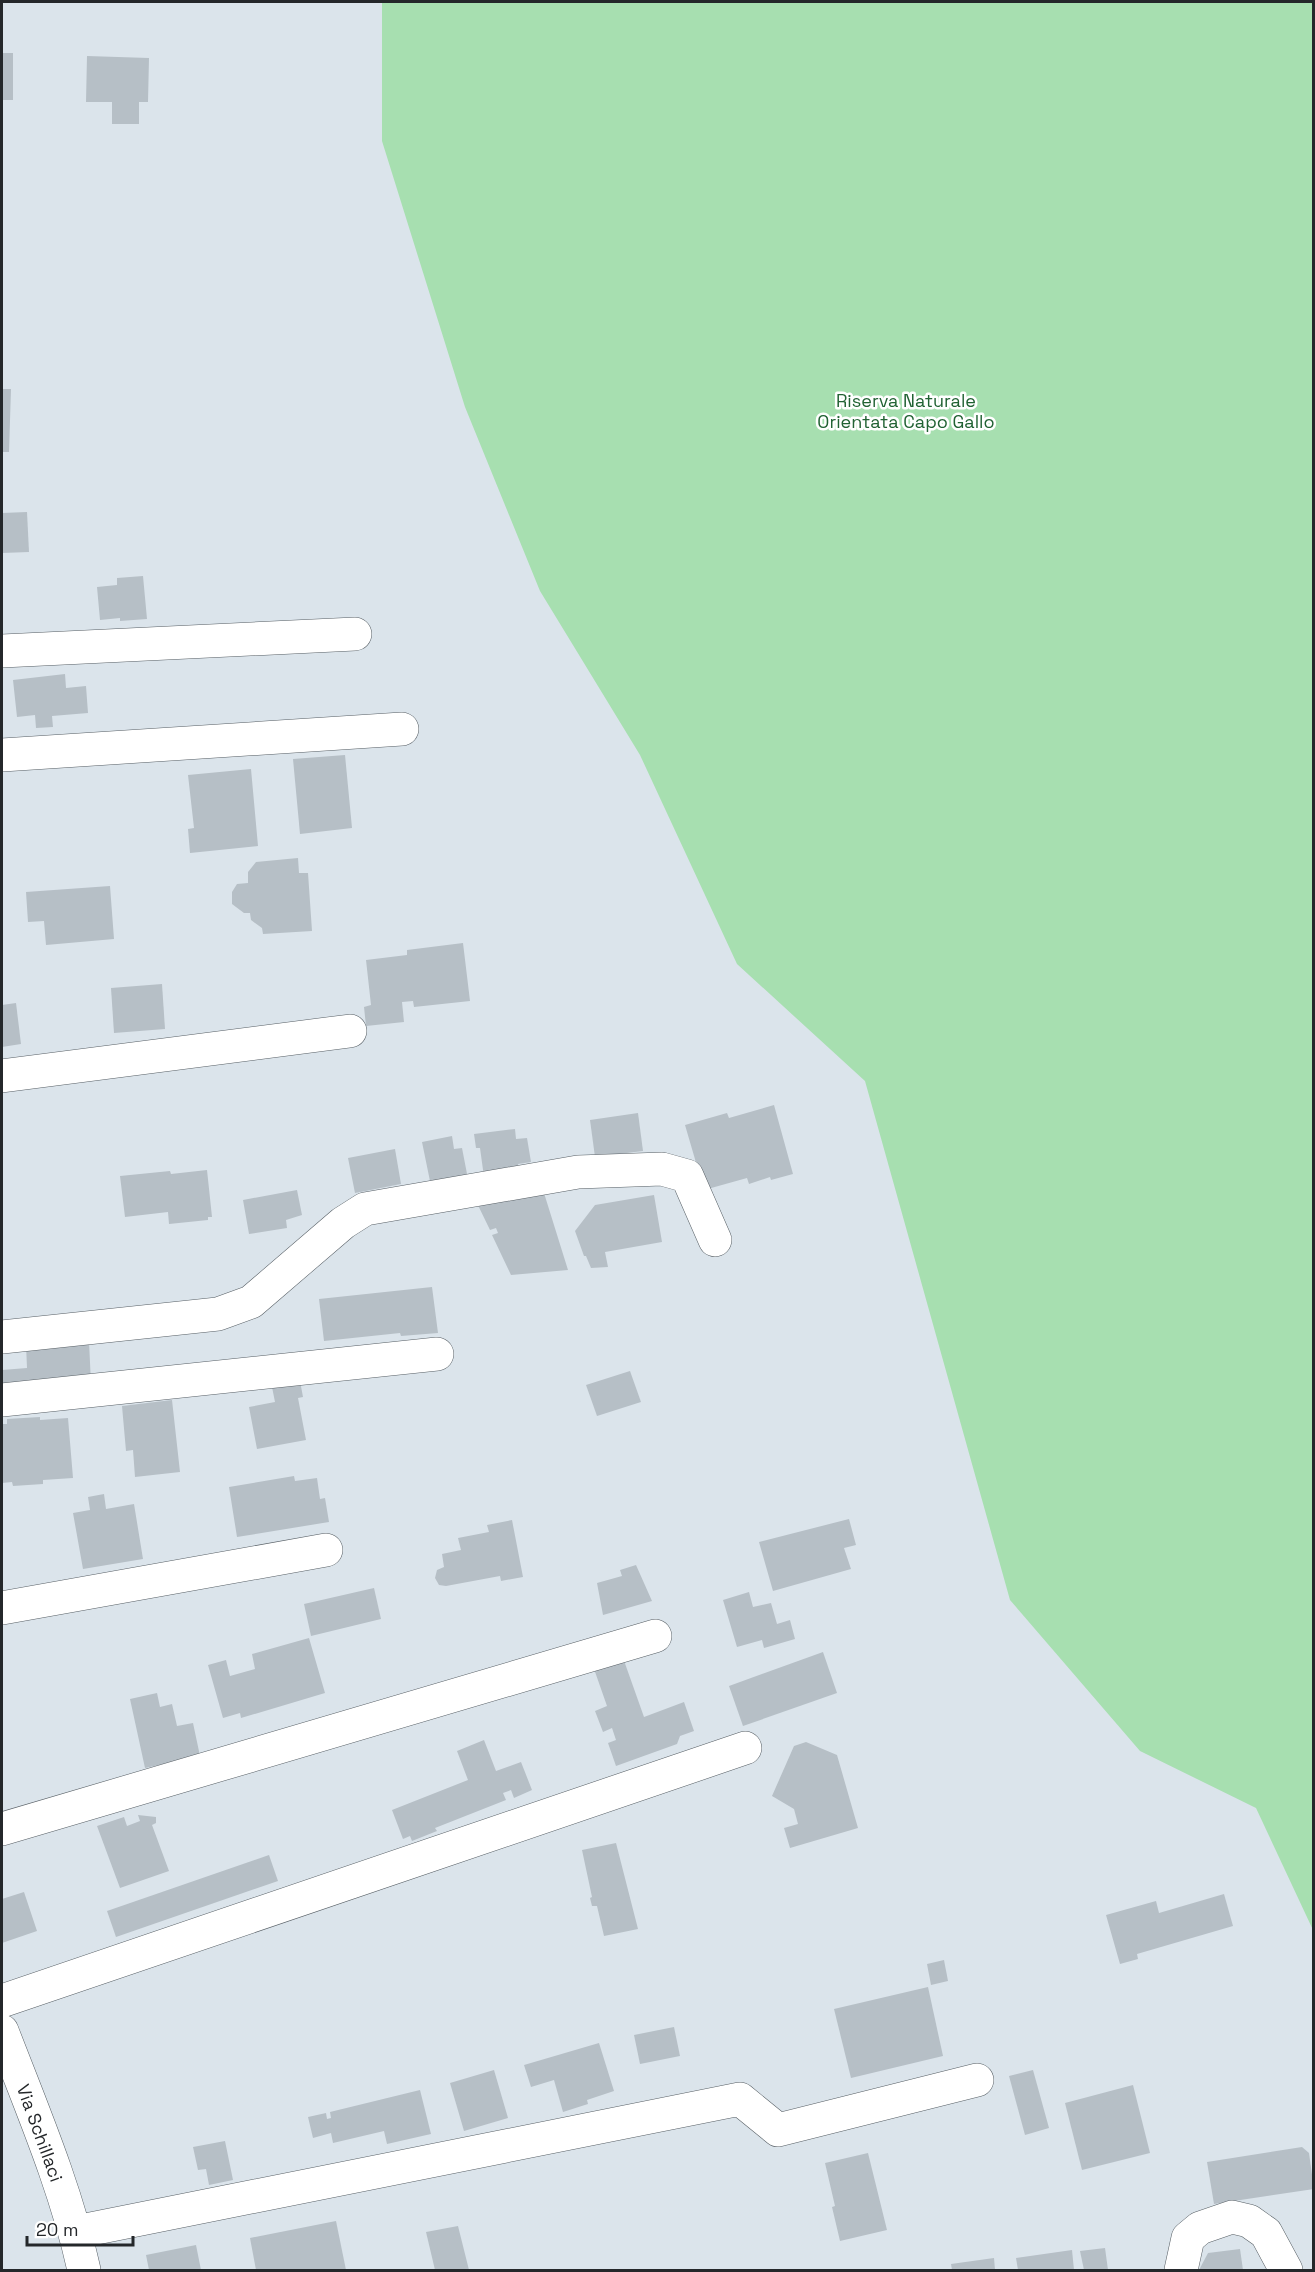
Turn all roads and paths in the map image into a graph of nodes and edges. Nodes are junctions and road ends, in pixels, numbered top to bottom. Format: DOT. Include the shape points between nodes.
graph roads {
  1 [pos="355,634"];
  2 [pos="2,651"];
  3 [pos="402,729"];
  4 [pos="2,756"];
  5 [pos="350,1031"];
  6 [pos="2,1076"];
  7 [pos="715,1240"];
  8 [pos="2,1337"];
  9 [pos="437,1354"];
  10 [pos="2,1400"];
  11 [pos="326,1550"];
  12 [pos="2,1608"];
  13 [pos="655,1636"];
  14 [pos="746,1748"];
  15 [pos="2,1829"];
  16 [pos="2,2001"];
  17 [pos="2,2031"];
  18 [pos="977,2080"];
  19 [pos="76,2232"];
  20 [pos="84,2271"];
  21 [pos="1181,2271"];
  22 [pos="1286,2271"];
  1 -- 2 [label="street"];
  3 -- 4 [label="street"];
  5 -- 6 [label="street"];
  7 -- 8 [label="street" via="687,1176 662,1169 578,1172 365,1209 343,1223 251,1302 218,1314"];
  9 -- 10 [label="street"];
  11 -- 12 [label="street"];
  13 -- 15 [label="street"];
  14 -- 16 [label="street"];
  17 -- 19 [label="street, Via Schillaci"];
  18 -- 19 [label="street" via="778,2130 740,2099"];
  19 -- 20 [label="street, Via Schillaci"];
  21 -- 22 [label="street" via="1188,2238 1200,2228 1232,2217 1249,2221 1266,2233"];
}
